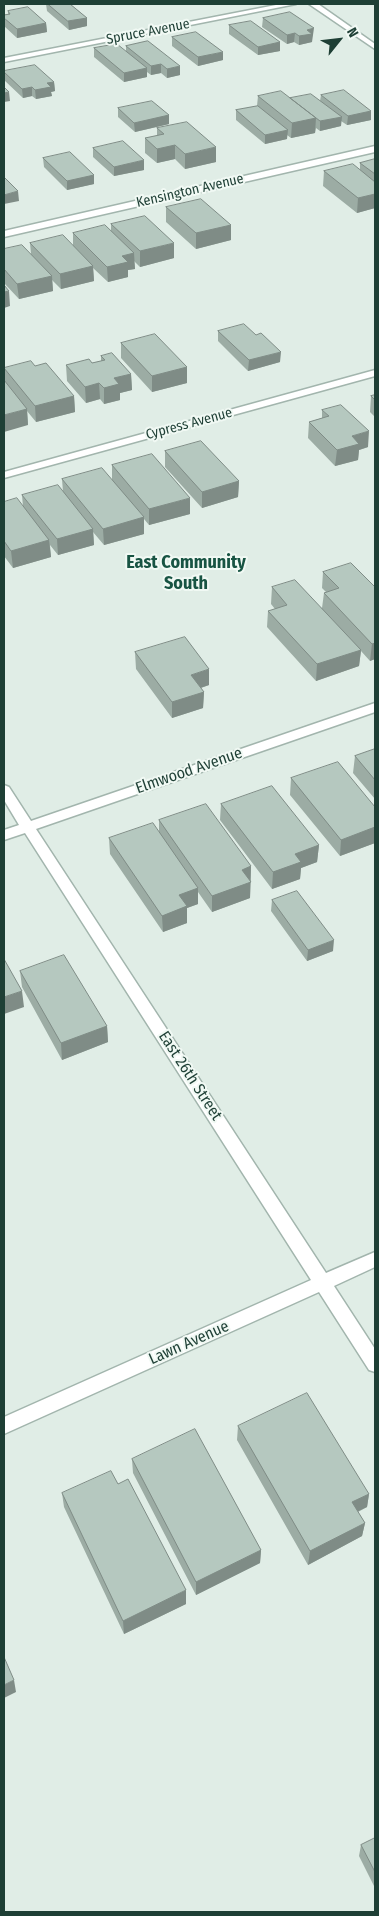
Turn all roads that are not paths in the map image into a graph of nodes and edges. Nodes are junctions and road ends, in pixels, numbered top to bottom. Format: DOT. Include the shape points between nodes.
graph roads {
  1 [pos="292,4"];
  2 [pos="313,4"];
  3 [pos="375,47"];
  4 [pos="4,60"];
  5 [pos="375,149"];
  6 [pos="4,234"];
  7 [pos="375,373"];
  8 [pos="4,475"];
  9 [pos="375,706"];
  10 [pos="4,790"];
  11 [pos="28,826"];
  12 [pos="4,835"];
  13 [pos="375,1259"];
  14 [pos="323,1283"];
  15 [pos="375,1364"];
  16 [pos="4,1426"];
  1 -- 4 [label="street, Spruce Avenue"];
  2 -- 3 [label="street"];
  5 -- 6 [label="street, Kensington Avenue"];
  7 -- 8 [label="street, Cypress Avenue"];
  9 -- 11 [label="street, Elmwood Avenue"];
  10 -- 11 [label="street, East 26th Street"];
  11 -- 12 [label="street, Elmwood Avenue"];
  11 -- 14 [label="street, East 26th Street"];
  13 -- 14 [label="street, Lawn Avenue"];
  14 -- 15 [label="street, East 26th Street"];
  14 -- 16 [label="street, Lawn Avenue"];
}
